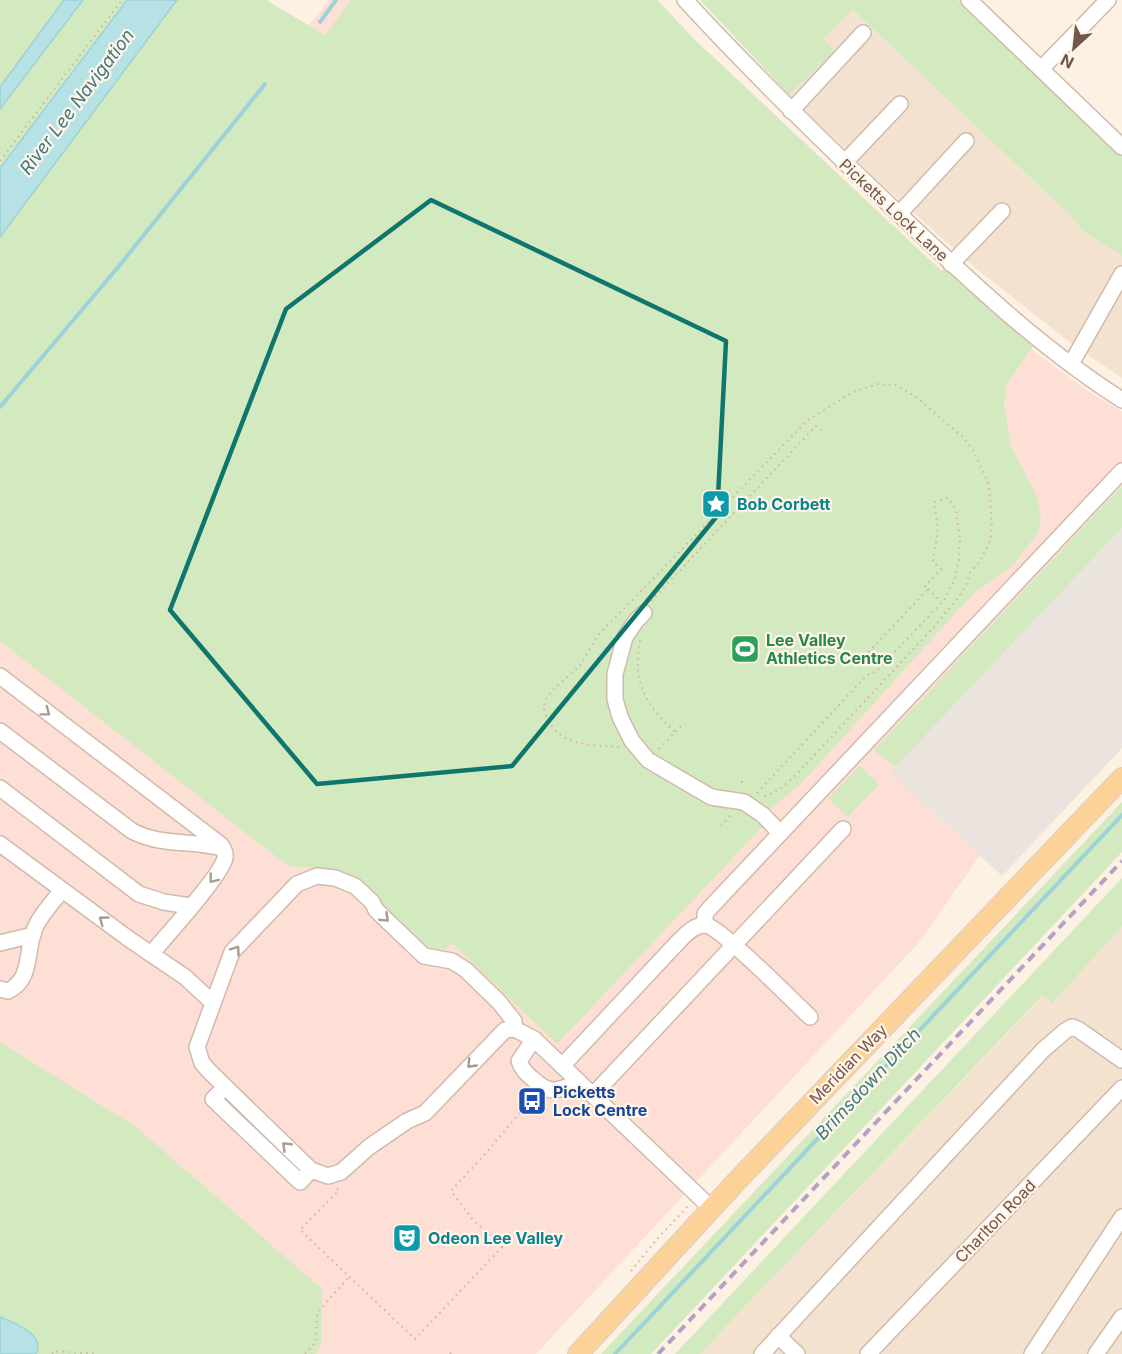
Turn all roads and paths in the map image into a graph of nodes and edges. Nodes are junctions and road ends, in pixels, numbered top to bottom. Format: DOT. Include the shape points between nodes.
graph roads {
  1 [pos="122,0"];
  2 [pos="685,0"];
  3 [pos="969,0"];
  4 [pos="1108,0"];
  5 [pos="863,33"];
  6 [pos="1041,69"];
  7 [pos="900,104"];
  8 [pos="791,111"];
  9 [pos="966,141"];
  10 [pos="1122,147"];
  11 [pos="0,161"];
  12 [pos="844,163"];
  13 [pos="1002,211"];
  14 [pos="899,214"];
  15 [pos="951,264"];
  16 [pos="1122,274"];
  17 [pos="1071,364"];
  18 [pos="1122,400"];
  19 [pos="819,432"];
  20 [pos="1122,471"];
  21 [pos="928,589"];
  22 [pos="941,602"];
  23 [pos="644,613"];
  24 [pos="641,637"];
  25 [pos="862,659"];
  26 [pos="0,676"];
  27 [pos="684,723"];
  28 [pos="0,731"];
  29 [pos="675,732"];
  30 [pos="623,748"];
  31 [pos="653,755"];
  32 [pos="1122,778"];
  33 [pos="742,780"];
  34 [pos="742,787"];
  35 [pos="0,788"];
  36 [pos="754,796"];
  37 [pos="758,799"];
  38 [pos="843,829"];
  39 [pos="780,833"];
  40 [pos="0,844"];
  41 [pos="223,849"];
  42 [pos="62,890"];
  43 [pos="190,906"];
  44 [pos="705,925"];
  45 [pos="33,935"];
  46 [pos="0,943"];
  47 [pos="734,945"];
  48 [pos="151,954"];
  49 [pos="0,989"];
  50 [pos="213,1003"];
  51 [pos="810,1017"];
  52 [pos="515,1029"];
  53 [pos="534,1039"];
  54 [pos="1122,1060"];
  55 [pos="562,1066"];
  56 [pos="579,1082"];
  57 [pos="542,1087"];
  58 [pos="1122,1088"];
  59 [pos="593,1095"];
  60 [pos="311,1170"];
  61 [pos="711,1208"];
  62 [pos="1122,1217"];
  63 [pos="349,1277"];
  64 [pos="1122,1317"];
  65 [pos="778,1336"];
  66 [pos="454,1350"];
  67 [pos="52,1354"];
  68 [pos="94,1354"];
  69 [pos="305,1354"];
  70 [pos="450,1354"];
  71 [pos="578,1354"];
  72 [pos="762,1354"];
  73 [pos="797,1354"];
  74 [pos="868,1354"];
  75 [pos="1032,1354"];
  76 [pos="1095,1354"];
  1 -- 11 [label="path"];
  2 -- 8 [label="street, Picketts Lock Lane"];
  3 -- 6 [label="street"];
  4 -- 6 [label="street"];
  5 -- 8 [label="street"];
  6 -- 10 [label="street"];
  7 -- 12 [label="street"];
  8 -- 12 [label="street, Picketts Lock Lane"];
  9 -- 14 [label="street"];
  12 -- 14 [label="street, Picketts Lock Lane"];
  13 -- 15 [label="street"];
  14 -- 15 [label="street, Picketts Lock Lane"];
  15 -- 17 [label="street, Picketts Lock Lane"];
  16 -- 17 [label="street"];
  17 -- 18 [label="street, Picketts Lock Lane"];
  19 -- 23 [label="path" via="816,426 642,610"];
  20 -- 39 [label="street"];
  21 -- 22 [label="path"];
  21 -- 22 [label="path" via="924,587 941,569 933,561 938,529 934,502 947,498 958,519 959,559 954,581"];
  21 -- 25 [label="path"];
  22 -- 36 [label="path"];
  23 -- 39 [label="street" via="625,637 615,674 615,699 632,741 648,760 711,797 744,802"];
  24 -- 29 [label="path" via="640,684 653,710"];
  26 -- 41 [label="street, one-way"];
  27 -- 29 [label="path"];
  28 -- 41 [label="street" via="141,836"];
  29 -- 31 [label="path"];
  30 -- 37 [label="path" via="580,744 562,737 544,712 548,696 577,668 600,633 808,420 853,392 878,384 895,385 915,396 973,450 988,482 990,541 958,598 932,629 796,775 780,789"];
  32 -- 61 [label="main road, Meridian Way"];
  33 -- 34 [label="path"];
  35 -- 43 [label="street" via="139,894"];
  38 -- 47 [label="street"];
  39 -- 44 [label="street" via="705,914"];
  40 -- 42 [label="street"];
  41 -- 43 [label="street, one-way" via="225,859 216,876"];
  42 -- 45 [label="street"];
  48 -- 42 [label="street, one-way"];
  43 -- 48 [label="street"];
  44 -- 47 [label="street"];
  44 -- 55 [label="street" via="695,927 679,941"];
  45 -- 46 [label="street"];
  45 -- 49 [label="street" via="25,973 14,988"];
  47 -- 51 [label="street"];
  47 -- 59 [label="street"];
  48 -- 50 [label="street" via="185,977"];
  50 -- 52 [label="street, one-way" via="232,952 297,884 317,876 354,886 424,956 452,961 466,970 499,1002 514,1021"];
  50 -- 60 [label="street" via="197,1047 202,1063"];
  52 -- 53 [label="street"];
  52 -- 60 [label="street, one-way" via="505,1030 425,1113 369,1147 341,1172 328,1176"];
  53 -- 55 [label="street"];
  53 -- 57 [label="street" via="519,1060 521,1069"];
  54 -- 65 [label="street" via="1079,1030 1065,1031 1043,1050"];
  55 -- 56 [label="street"];
  56 -- 57 [label="street" via="551,1091"];
  56 -- 59 [label="street"];
  57 -- 63 [label="path" via="450,1191 502,1247 415,1339"];
  58 -- 74 [label="street, Charlton Road"];
  59 -- 61 [label="street"];
  60 -- 63 [label="path" via="339,1190 300,1230"];
  61 -- 71 [label="main road, Meridian Way"];
  62 -- 75 [label="street"];
  63 -- 69 [label="path" via="317,1313 316,1342"];
  64 -- 76 [label="street"];
  65 -- 72 [label="street"];
  65 -- 73 [label="street"];
  66 -- 70 [label="path"];
  67 -- 68 [label="path"];
}
